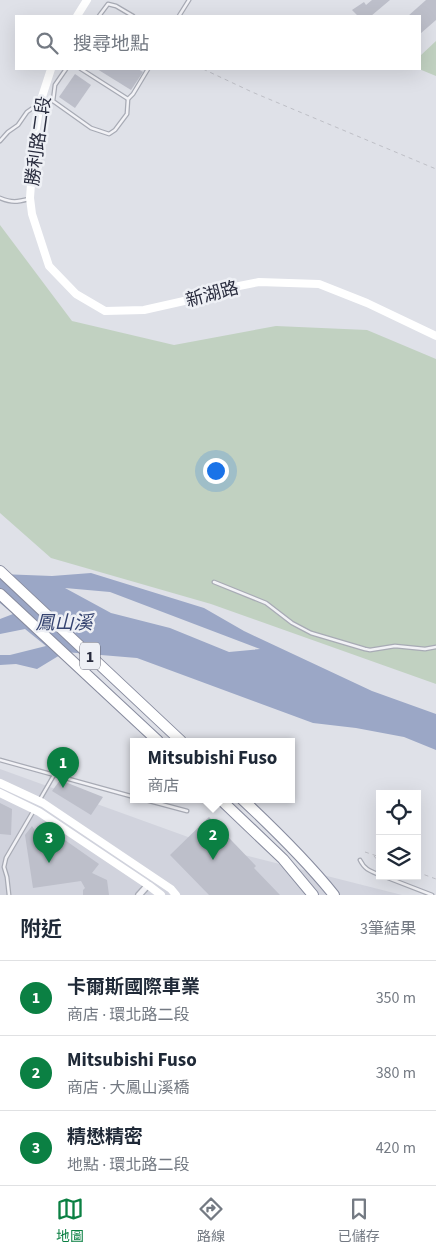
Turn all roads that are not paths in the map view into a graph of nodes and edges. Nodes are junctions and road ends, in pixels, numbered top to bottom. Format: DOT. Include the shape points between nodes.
graph roads {
  1 [pos="87,0"];
  2 [pos="189,0"];
  3 [pos="78,15"];
  4 [pos="100,15"];
  5 [pos="131,15"];
  6 [pos="180,15"];
  7 [pos="51,70"];
  8 [pos="65,70"];
  9 [pos="83,70"];
  10 [pos="147,70"];
  11 [pos="128,99"];
  12 [pos="40,102"];
  13 [pos="0,141"];
  14 [pos="0,198"];
  15 [pos="30,198"];
  16 [pos="32,214"];
  17 [pos="436,336"];
  18 [pos="0,571"];
  19 [pos="214,582"];
  20 [pos="0,594"];
  21 [pos="436,647"];
  22 [pos="155,738"];
  23 [pos="178,738"];
  24 [pos="0,760"];
  25 [pos="54,775"];
  26 [pos="0,783"];
  27 [pos="0,794"];
  28 [pos="130,796"];
  29 [pos="38,801"];
  30 [pos="157,803"];
  31 [pos="224,803"];
  32 [pos="246,803"];
  33 [pos="34,810"];
  34 [pos="187,811"];
  35 [pos="360,860"];
  36 [pos="376,873"];
  37 [pos="394,880"];
  38 [pos="148,884"];
  39 [pos="9,895"];
  40 [pos="139,895"];
  41 [pos="161,895"];
  42 [pos="176,895"];
  43 [pos="313,895"];
  44 [pos="334,895"];
  45 [pos="432,895"];
  1 -- 3 [label="main road"];
  2 -- 6 [label="lane"];
  4 -- 5 [label="lane" via="108,4"];
  7 -- 12 [label="main road, 勝利路二段"];
  8 -- 11 [label="lane" via="55,86 53,100 91,128 108,134 115,130 127,114"];
  9 -- 11 [label="lane"];
  10 -- 11 [label="lane"];
  12 -- 13 [label="lane"];
  12 -- 15 [label="main road, 勝利路二段"];
  14 -- 15 [label="lane" via="18,202"];
  15 -- 16 [label="main road, 勝利路二段"];
  16 -- 17 [label="main road, 新湖路" via="49,266 76,294 105,311 144,310 259,282 319,284"];
  18 -- 23 [label="highway, 1"];
  19 -- 21 [label="lane" via="266,603 311,633 365,649"];
  20 -- 22 [label="highway, 1"];
  24 -- 25 [label="lane"];
  25 -- 28 [label="lane"];
  25 -- 29 [label="lane"];
  26 -- 29 [label="main road"];
  27 -- 33 [label="main road"];
  29 -- 42 [label="main road"];
  30 -- 34 [label="lane"];
  31 -- 43 [label="highway" via="282,859"];
  32 -- 44 [label="highway"];
  33 -- 38 [label="main road"];
  33 -- 39 [label="lane" via="6,858 4,867"];
  35 -- 36 [label="lane"];
  37 -- 45 [label="lane"];
  38 -- 40 [label="street"];
  38 -- 41 [label="main road"];
}
